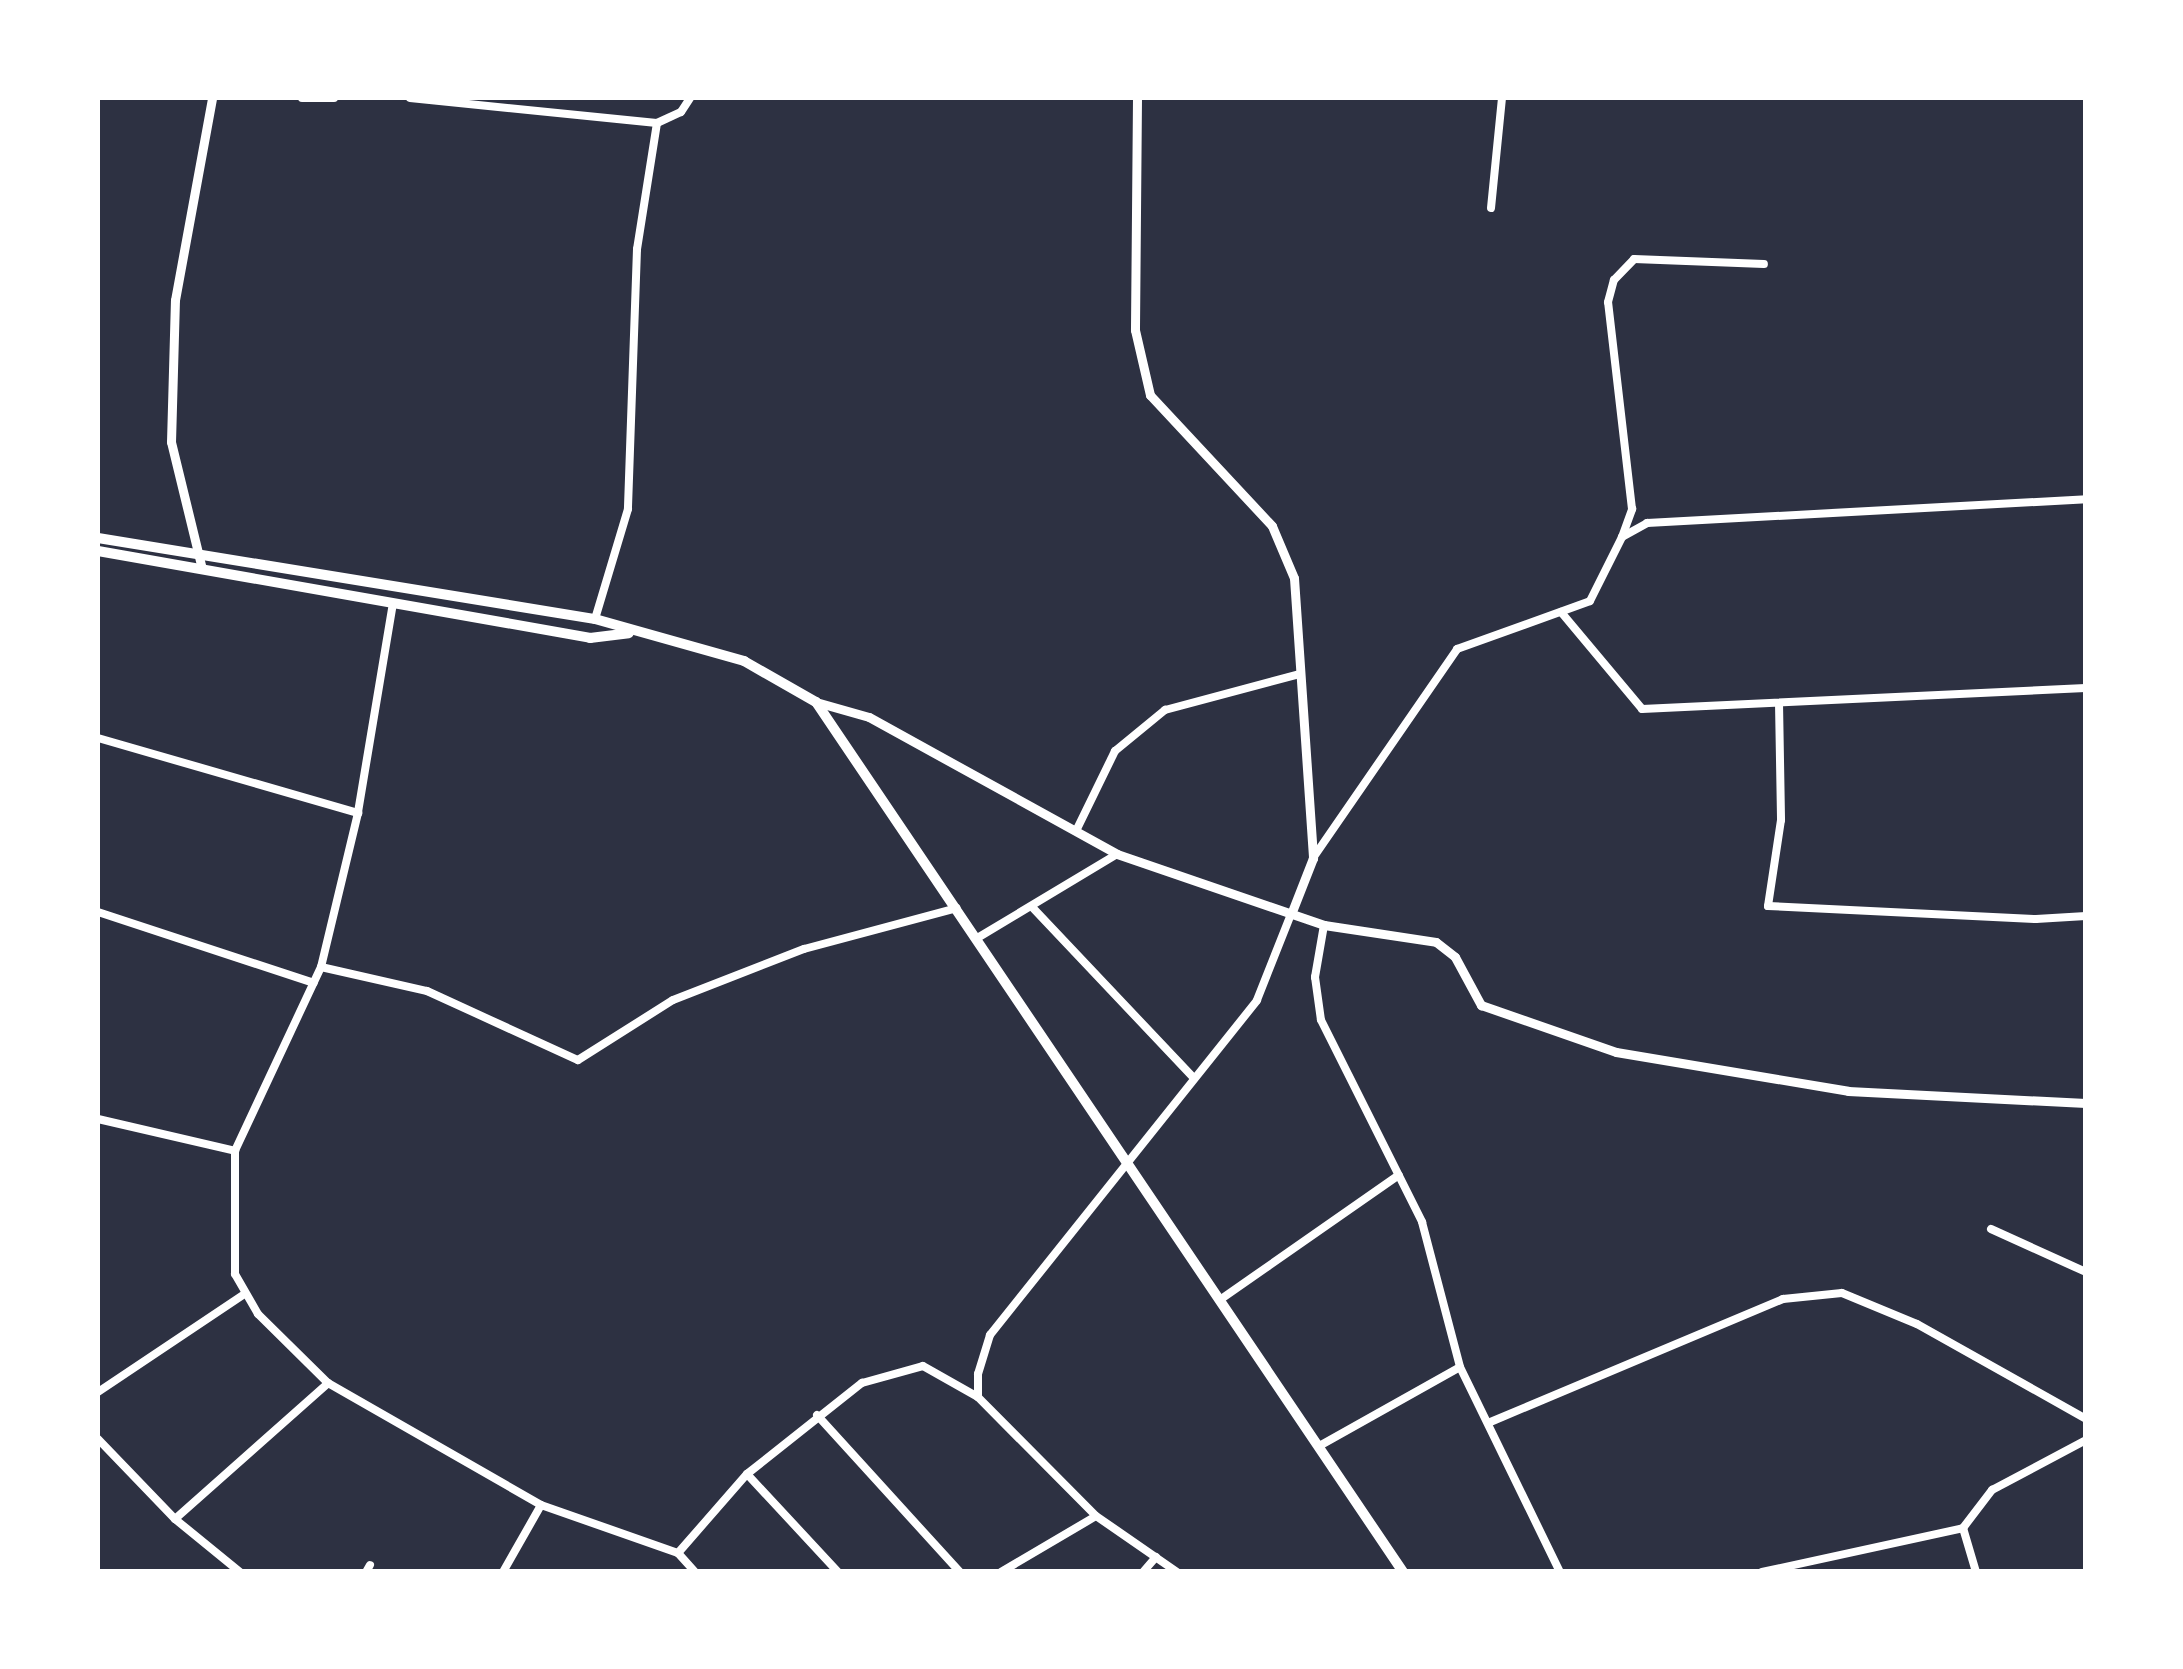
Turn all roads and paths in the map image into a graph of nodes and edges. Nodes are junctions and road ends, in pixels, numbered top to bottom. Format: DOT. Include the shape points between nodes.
graph roads {
  1 [pos="212,98"];
  2 [pos="302,98"];
  3 [pos="334,98"];
  4 [pos="410,98"];
  5 [pos="690,98"];
  6 [pos="1137,98"];
  7 [pos="1502,98"];
  8 [pos="657,124"];
  9 [pos="1491,208"];
  10 [pos="1764,264"];
  11 [pos="2086,499"];
  12 [pos="1622,537"];
  13 [pos="98,538"];
  14 [pos="98,551"];
  15 [pos="198,555"];
  16 [pos="202,569"];
  17 [pos="393,603"];
  18 [pos="1561,612"];
  19 [pos="595,619"];
  20 [pos="632,633"];
  21 [pos="1299,674"];
  22 [pos="2086,688"];
  23 [pos="816,702"];
  24 [pos="1779,703"];
  25 [pos="98,738"];
  26 [pos="358,814"];
  27 [pos="1076,831"];
  28 [pos="1118,854"];
  29 [pos="1314,858"];
  30 [pos="957,908"];
  31 [pos="1033,908"];
  32 [pos="98,912"];
  33 [pos="1291,914"];
  34 [pos="2086,916"];
  35 [pos="1324,926"];
  36 [pos="979,936"];
  37 [pos="320,967"];
  38 [pos="314,983"];
  39 [pos="1194,1078"];
  40 [pos="2086,1103"];
  41 [pos="98,1119"];
  42 [pos="235,1151"];
  43 [pos="1129,1158"];
  44 [pos="1399,1175"];
  45 [pos="1992,1229"];
  46 [pos="2086,1272"];
  47 [pos="243,1295"];
  48 [pos="1224,1297"];
  49 [pos="1460,1366"];
  50 [pos="328,1383"];
  51 [pos="98,1392"];
  52 [pos="978,1397"];
  53 [pos="817,1415"];
  54 [pos="2086,1418"];
  55 [pos="1488,1423"];
  56 [pos="98,1439"];
  57 [pos="2086,1440"];
  58 [pos="1321,1446"];
  59 [pos="747,1474"];
  60 [pos="542,1505"];
  61 [pos="1096,1516"];
  62 [pos="175,1520"];
  63 [pos="1963,1528"];
  64 [pos="678,1553"];
  65 [pos="1156,1557"];
  66 [pos="1775,1570"];
  67 [pos="240,1572"];
  68 [pos="503,1572"];
  69 [pos="695,1572"];
  70 [pos="838,1572"];
  71 [pos="960,1572"];
  72 [pos="1001,1572"];
  73 [pos="1144,1572"];
  74 [pos="1178,1572"];
  75 [pos="1403,1572"];
  76 [pos="1560,1572"];
  77 [pos="1762,1572"];
  78 [pos="1976,1572"];
  1 -- 15 [label="street" via="175,300 171,424"];
  2 -- 3 [label="street"];
  4 -- 8 [label="street"];
  5 -- 8 [label="street" via="681,112"];
  6 -- 21 [label="street" via="1136,330 1150,395 1272,526 1294,578"];
  7 -- 9 [label="street"];
  8 -- 19 [label="street" via="637,248 628,508"];
  10 -- 12 [label="street" via="1634,259 1614,280 1608,302 1632,508"];
  11 -- 12 [label="street" via="1647,523"];
  12 -- 18 [label="street" via="1590,600"];
  13 -- 15 [label="main road"];
  14 -- 16 [label="main road"];
  15 -- 16 [label="street"];
  15 -- 19 [label="main road"];
  16 -- 17 [label="main road"];
  17 -- 20 [label="main road" via="590,638"];
  17 -- 26 [label="street"];
  18 -- 24 [label="street" via="1642,709"];
  18 -- 29 [label="street" via="1457,649"];
  19 -- 20 [label="main road"];
  20 -- 23 [label="main road" via="744,661"];
  21 -- 27 [label="street" via="1164,710 1115,752"];
  21 -- 29 [label="street"];
  22 -- 24 [label="street"];
  23 -- 27 [label="street" via="869,717"];
  23 -- 30 [label="main road"];
  24 -- 34 [label="street" via="1781,820 1768,906"];
  25 -- 26 [label="street"];
  26 -- 37 [label="street"];
  27 -- 28 [label="street"];
  28 -- 31 [label="street"];
  28 -- 33 [label="street"];
  29 -- 33 [label="street"];
  30 -- 36 [label="main road"];
  30 -- 37 [label="street" via="804,949 689,994 578,1060 427,991"];
  31 -- 36 [label="street"];
  31 -- 39 [label="street"];
  32 -- 38 [label="street"];
  33 -- 35 [label="street"];
  33 -- 39 [label="street" via="1256,1000"];
  35 -- 40 [label="street" via="1436,942 1454,956 1482,1005 1654,1061 1848,1091"];
  35 -- 44 [label="street" via="1315,976 1321,1020"];
  36 -- 43 [label="main road"];
  37 -- 38 [label="street"];
  38 -- 42 [label="street"];
  39 -- 43 [label="street"];
  41 -- 42 [label="street"];
  42 -- 47 [label="street" via="232,1250"];
  43 -- 48 [label="main road"];
  43 -- 52 [label="street" via="990,1335"];
  44 -- 48 [label="street"];
  44 -- 49 [label="street" via="1422,1222"];
  45 -- 46 [label="street"];
  47 -- 50 [label="street"];
  47 -- 51 [label="street"];
  48 -- 58 [label="main road"];
  49 -- 55 [label="street"];
  49 -- 58 [label="street"];
  50 -- 60 [label="street"];
  50 -- 62 [label="street"];
  52 -- 53 [label="street" via="923,1366 862,1382"];
  52 -- 61 [label="street"];
  53 -- 59 [label="street"];
  53 -- 71 [label="street"];
  54 -- 55 [label="street" via="1918,1324 1842,1293 1783,1299"];
  55 -- 76 [label="street"];
  56 -- 62 [label="street"];
  57 -- 63 [label="street" via="1992,1490"];
  58 -- 75 [label="main road"];
  59 -- 64 [label="street"];
  59 -- 70 [label="street"];
  60 -- 64 [label="street"];
  60 -- 68 [label="street"];
  61 -- 65 [label="street"];
  61 -- 72 [label="street"];
  62 -- 67 [label="street"];
  63 -- 66 [label="street"];
  63 -- 78 [label="street"];
  64 -- 69 [label="street"];
  65 -- 73 [label="street"];
  65 -- 74 [label="street"];
  66 -- 77 [label="street"];
}
